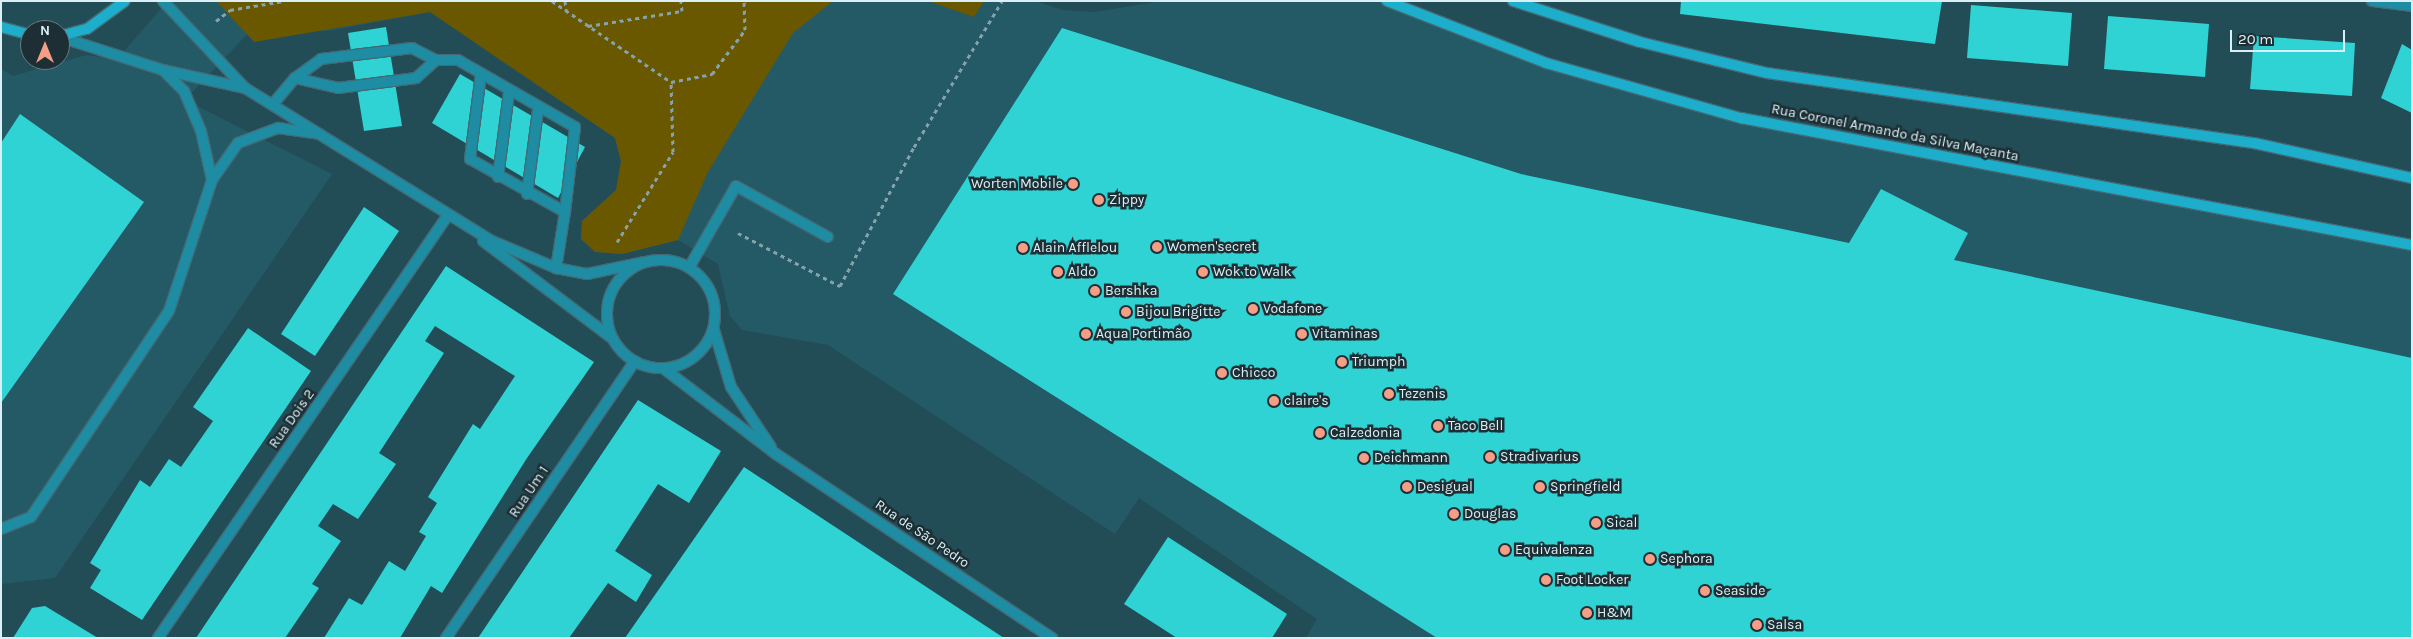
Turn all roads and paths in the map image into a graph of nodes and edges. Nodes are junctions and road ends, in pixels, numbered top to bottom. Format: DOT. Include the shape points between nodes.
graph roads {
  1 [pos="126,1"];
  2 [pos="163,1"];
  3 [pos="552,1"];
  4 [pos="565,1"];
  5 [pos="681,1"];
  6 [pos="744,1"];
  7 [pos="1002,1"];
  8 [pos="1387,1"];
  9 [pos="1514,1"];
  10 [pos="2372,1"];
  11 [pos="2412,6"];
  12 [pos="566,11"];
  13 [pos="588,26"];
  14 [pos="1,27"];
  15 [pos="20,33"];
  16 [pos="70,34"];
  17 [pos="70,40"];
  18 [pos="436,60"];
  19 [pos="163,70"];
  20 [pos="480,74"];
  21 [pos="294,78"];
  22 [pos="671,82"];
  23 [pos="245,88"];
  24 [pos="509,92"];
  25 [pos="272,104"];
  26 [pos="538,110"];
  27 [pos="320,134"];
  28 [pos="914,147"];
  29 [pos="498,177"];
  30 [pos="2412,178"];
  31 [pos="212,180"];
  32 [pos="527,194"];
  33 [pos="565,212"];
  34 [pos="448,215"];
  35 [pos="828,237"];
  36 [pos="2412,245"];
  37 [pos="644,262"];
  38 [pos="690,266"];
  39 [pos="556,268"];
  40 [pos="606,270"];
  41 [pos="714,330"];
  42 [pos="614,340"];
  43 [pos="635,361"];
  44 [pos="663,368"];
  45 [pos="776,454"];
  46 [pos="1,529"];
  47 [pos="158,638"];
  48 [pos="446,638"];
  49 [pos="1052,638"];
  1 -- 16 [label="main road" via="87,29"];
  2 -- 23 [label="street"];
  3 -- 12 [label="path"];
  4 -- 12 [label="path"];
  5 -- 13 [label="path" via="682,11"];
  6 -- 22 [label="path" via="745,30 712,74"];
  7 -- 28 [label="path"];
  8 -- 36 [label="main road, Rua Coronel Armando da Silva Maçanta" via="1546,64 1741,118"];
  9 -- 30 [label="main road" via="1640,42 1766,73 2254,143"];
  10 -- 11 [label="street"];
  12 -- 13 [label="path"];
  13 -- 22 [label="path"];
  14 -- 15 [label="main road"];
  17 -- 19 [label="street"];
  18 -- 20 [label="street" via="458,60"];
  18 -- 21 [label="street" via="416,78 338,88"];
  18 -- 21 [label="street" via="412,48 374,52 321,59"];
  19 -- 23 [label="street"];
  19 -- 31 [label="street" via="184,91 201,131"];
  20 -- 24 [label="street"];
  20 -- 29 [label="street" via="470,159"];
  21 -- 25 [label="street"];
  22 -- 40 [label="path" via="673,152 622,228"];
  23 -- 25 [label="street"];
  24 -- 26 [label="street"];
  24 -- 29 [label="street"];
  25 -- 27 [label="street"];
  26 -- 32 [label="street"];
  26 -- 33 [label="street" via="575,128"];
  27 -- 31 [label="street" via="278,128 238,143"];
  27 -- 34 [label="street"];
  29 -- 32 [label="street"];
  31 -- 46 [label="street" via="169,311 31,517"];
  32 -- 33 [label="street"];
  33 -- 39 [label="street"];
  34 -- 39 [label="street" via="490,240"];
  34 -- 42 [label="street"];
  34 -- 47 [label="street, Rua Dois 2"];
  35 -- 38 [label="street" via="736,186"];
  37 -- 38 [label="street"];
  37 -- 40 [label="street"];
  37 -- 42 [label="street" via="629,270 612,292 608,326"];
  38 -- 41 [label="street" via="713,296"];
  39 -- 40 [label="street" via="587,274"];
  41 -- 44 [label="street" via="703,348 688,361"];
  41 -- 45 [label="street" via="731,387"];
  42 -- 43 [label="street"];
  43 -- 44 [label="street"];
  43 -- 48 [label="street, Rua Um 1"];
  44 -- 45 [label="street, Rua de São Pedro"];
  45 -- 49 [label="street, Rua de São Pedro"];
}
